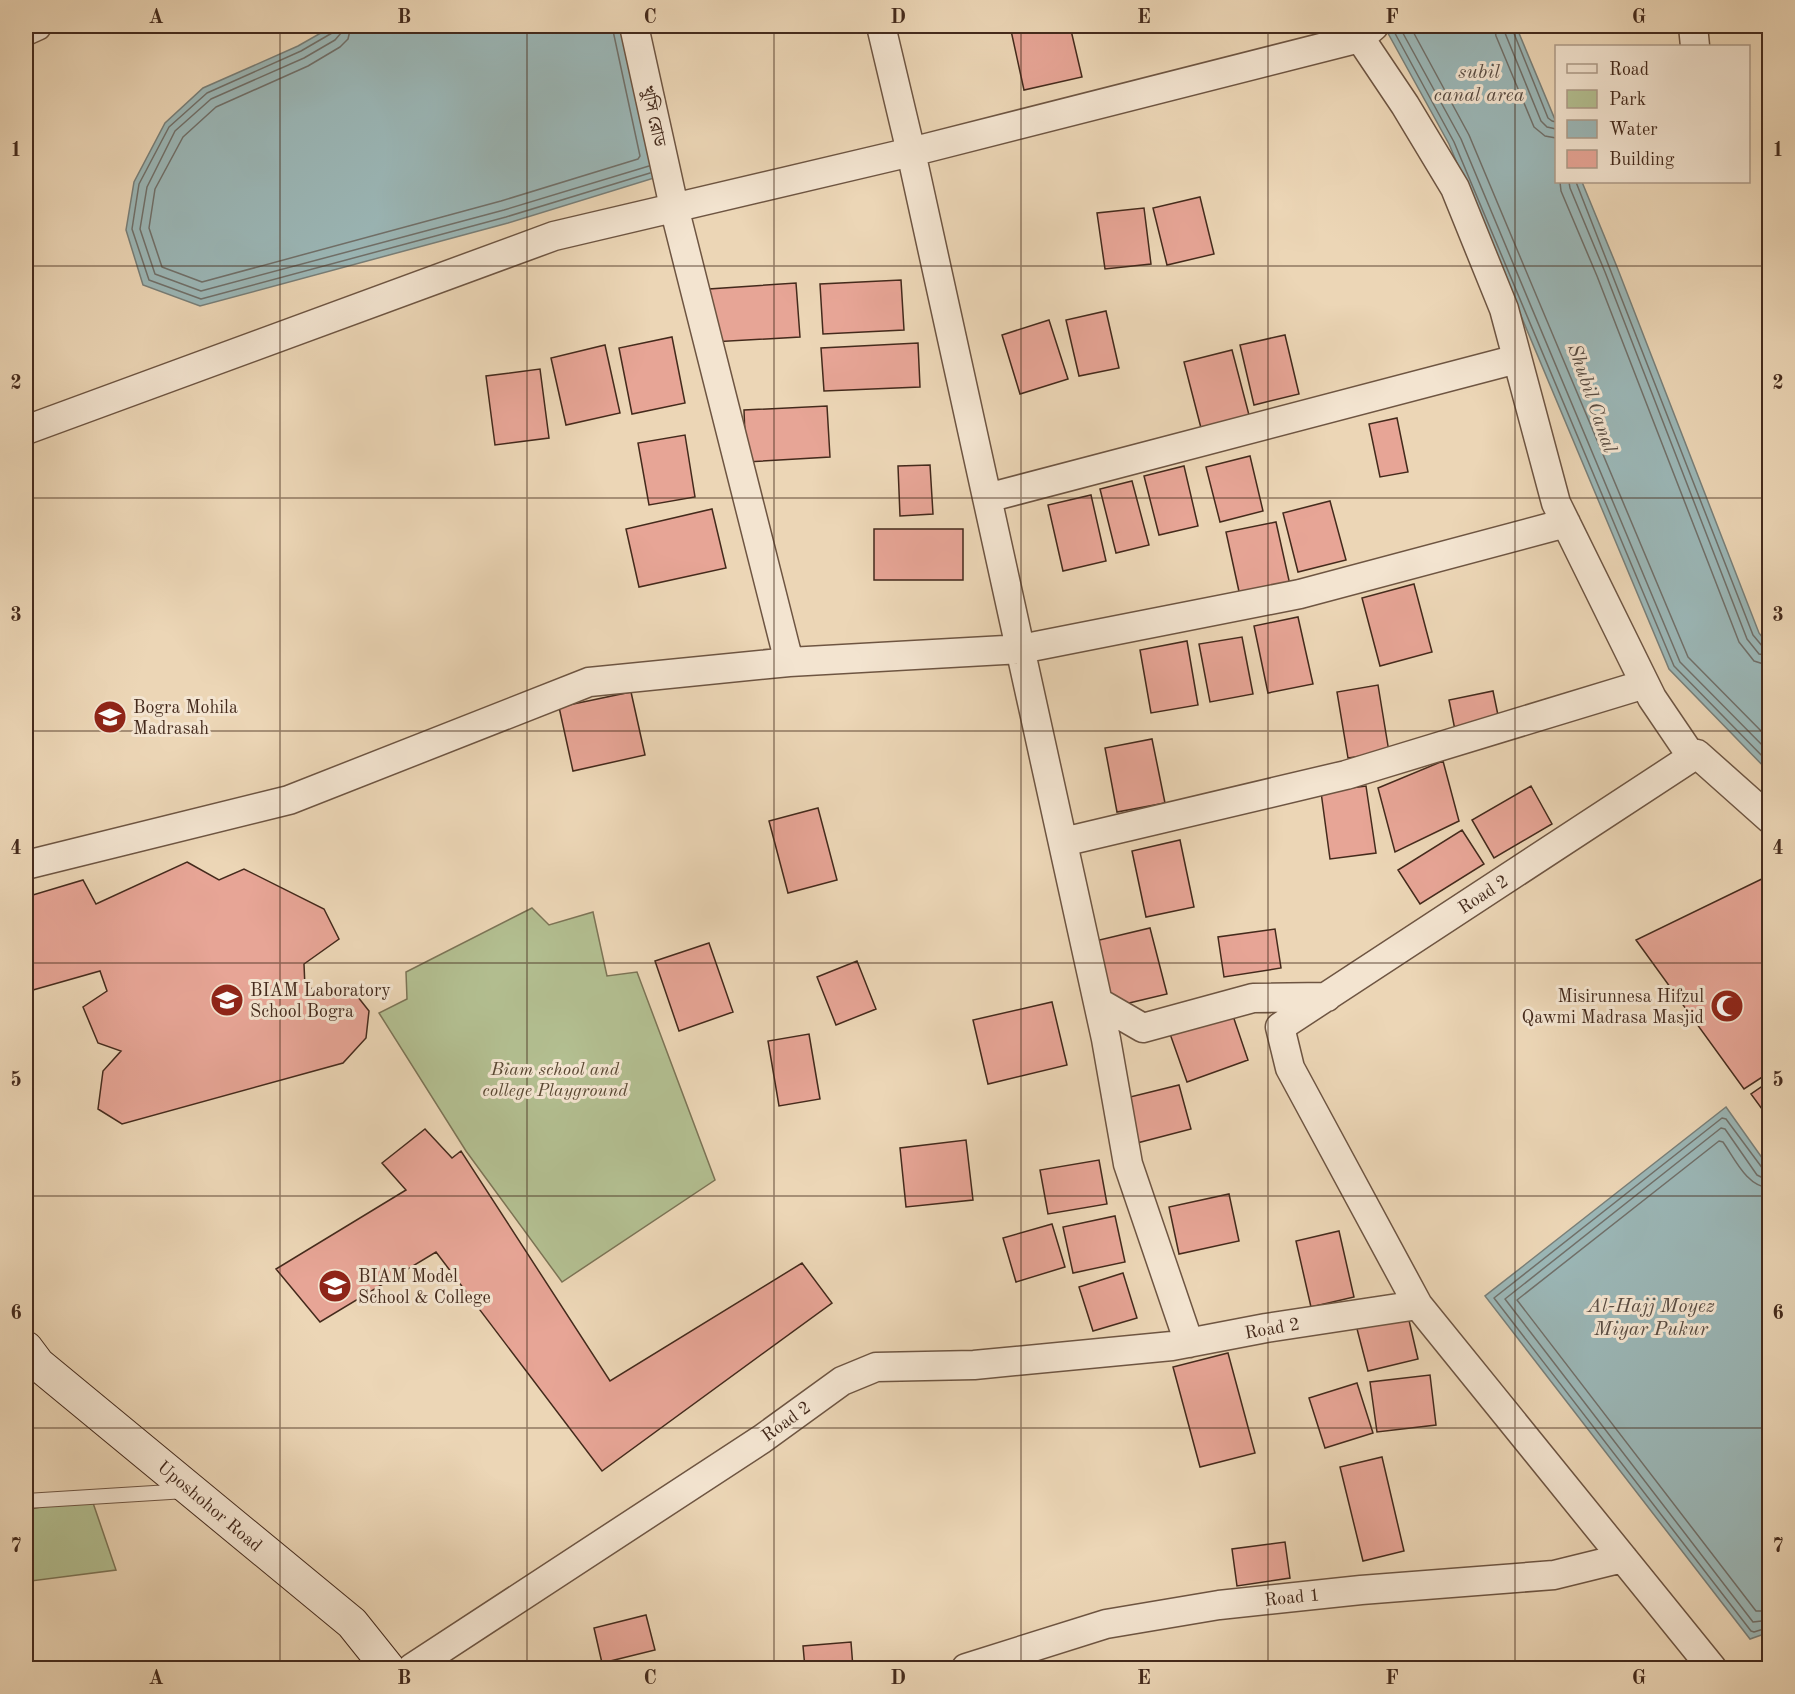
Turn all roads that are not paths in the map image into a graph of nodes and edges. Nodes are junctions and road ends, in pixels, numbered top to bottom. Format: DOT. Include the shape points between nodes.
graph roads {
  1 [pos="37,26"];
  2 [pos="634,26"];
  3 [pos="881,26"];
  4 [pos="1693,26"];
  5 [pos="1364,30"];
  6 [pos="26,31"];
  7 [pos="1695,45"];
  8 [pos="912,152"];
  9 [pos="674,207"];
  10 [pos="1517,359"];
  11 [pos="26,430"];
  12 [pos="987,498"];
  13 [pos="1566,524"];
  14 [pos="1021,649"];
  15 [pos="789,663"];
  16 [pos="1645,684"];
  17 [pos="1692,756"];
  18 [pos="1770,819"];
  19 [pos="1063,842"];
  20 [pos="26,865"];
  21 [pos="1327,997"];
  22 [pos="1098,1002"];
  23 [pos="1418,1305"];
  24 [pos="1189,1343"];
  25 [pos="26,1348"];
  26 [pos="191,1491"];
  27 [pos="26,1502"];
  28 [pos="1623,1558"];
  29 [pos="388,1668"];
  30 [pos="412,1668"];
  31 [pos="966,1668"];
  32 [pos="1712,1668"];
  1 -- 6 [label="street"];
  2 -- 9 [label="street, খুসি রোড"];
  3 -- 8 [label="street"];
  4 -- 7 [label="street"];
  5 -- 8 [label="street"];
  5 -- 10 [label="street" via="1455,188 1504,309"];
  8 -- 9 [label="street"];
  8 -- 12 [label="street"];
  9 -- 11 [label="street" via="554,236"];
  9 -- 15 [label="street, খুসি রোড"];
  10 -- 12 [label="street"];
  10 -- 13 [label="street" via="1556,503"];
  12 -- 14 [label="street"];
  13 -- 14 [label="street" via="1300,594"];
  13 -- 16 [label="street"];
  14 -- 15 [label="street"];
  14 -- 19 [label="street"];
  15 -- 20 [label="street" via="589,682 289,800"];
  16 -- 17 [label="street"];
  16 -- 19 [label="street" via="1346,775"];
  17 -- 18 [label="street" via="1697,754"];
  17 -- 21 [label="street, Road 2"];
  19 -- 22 [label="street"];
  21 -- 22 [label="street" via="1253,998 1143,1028"];
  21 -- 23 [label="street, Road 2" via="1280,1028 1290,1068"];
  22 -- 24 [label="street" via="1128,1164"];
  23 -- 24 [label="street, Road 2"];
  23 -- 28 [label="street"];
  24 -- 30 [label="street, Road 2" via="974,1365 876,1367 842,1381 762,1439"];
  25 -- 26 [label="main road, Uposhohor Road" via="38,1364"];
  26 -- 27 [label="lane"];
  26 -- 29 [label="main road, Uposhohor Road" via="351,1623"];
  28 -- 31 [label="street, Road 1" via="1554,1575 1349,1591 1219,1605 1117,1622"];
  28 -- 32 [label="street"];
}
